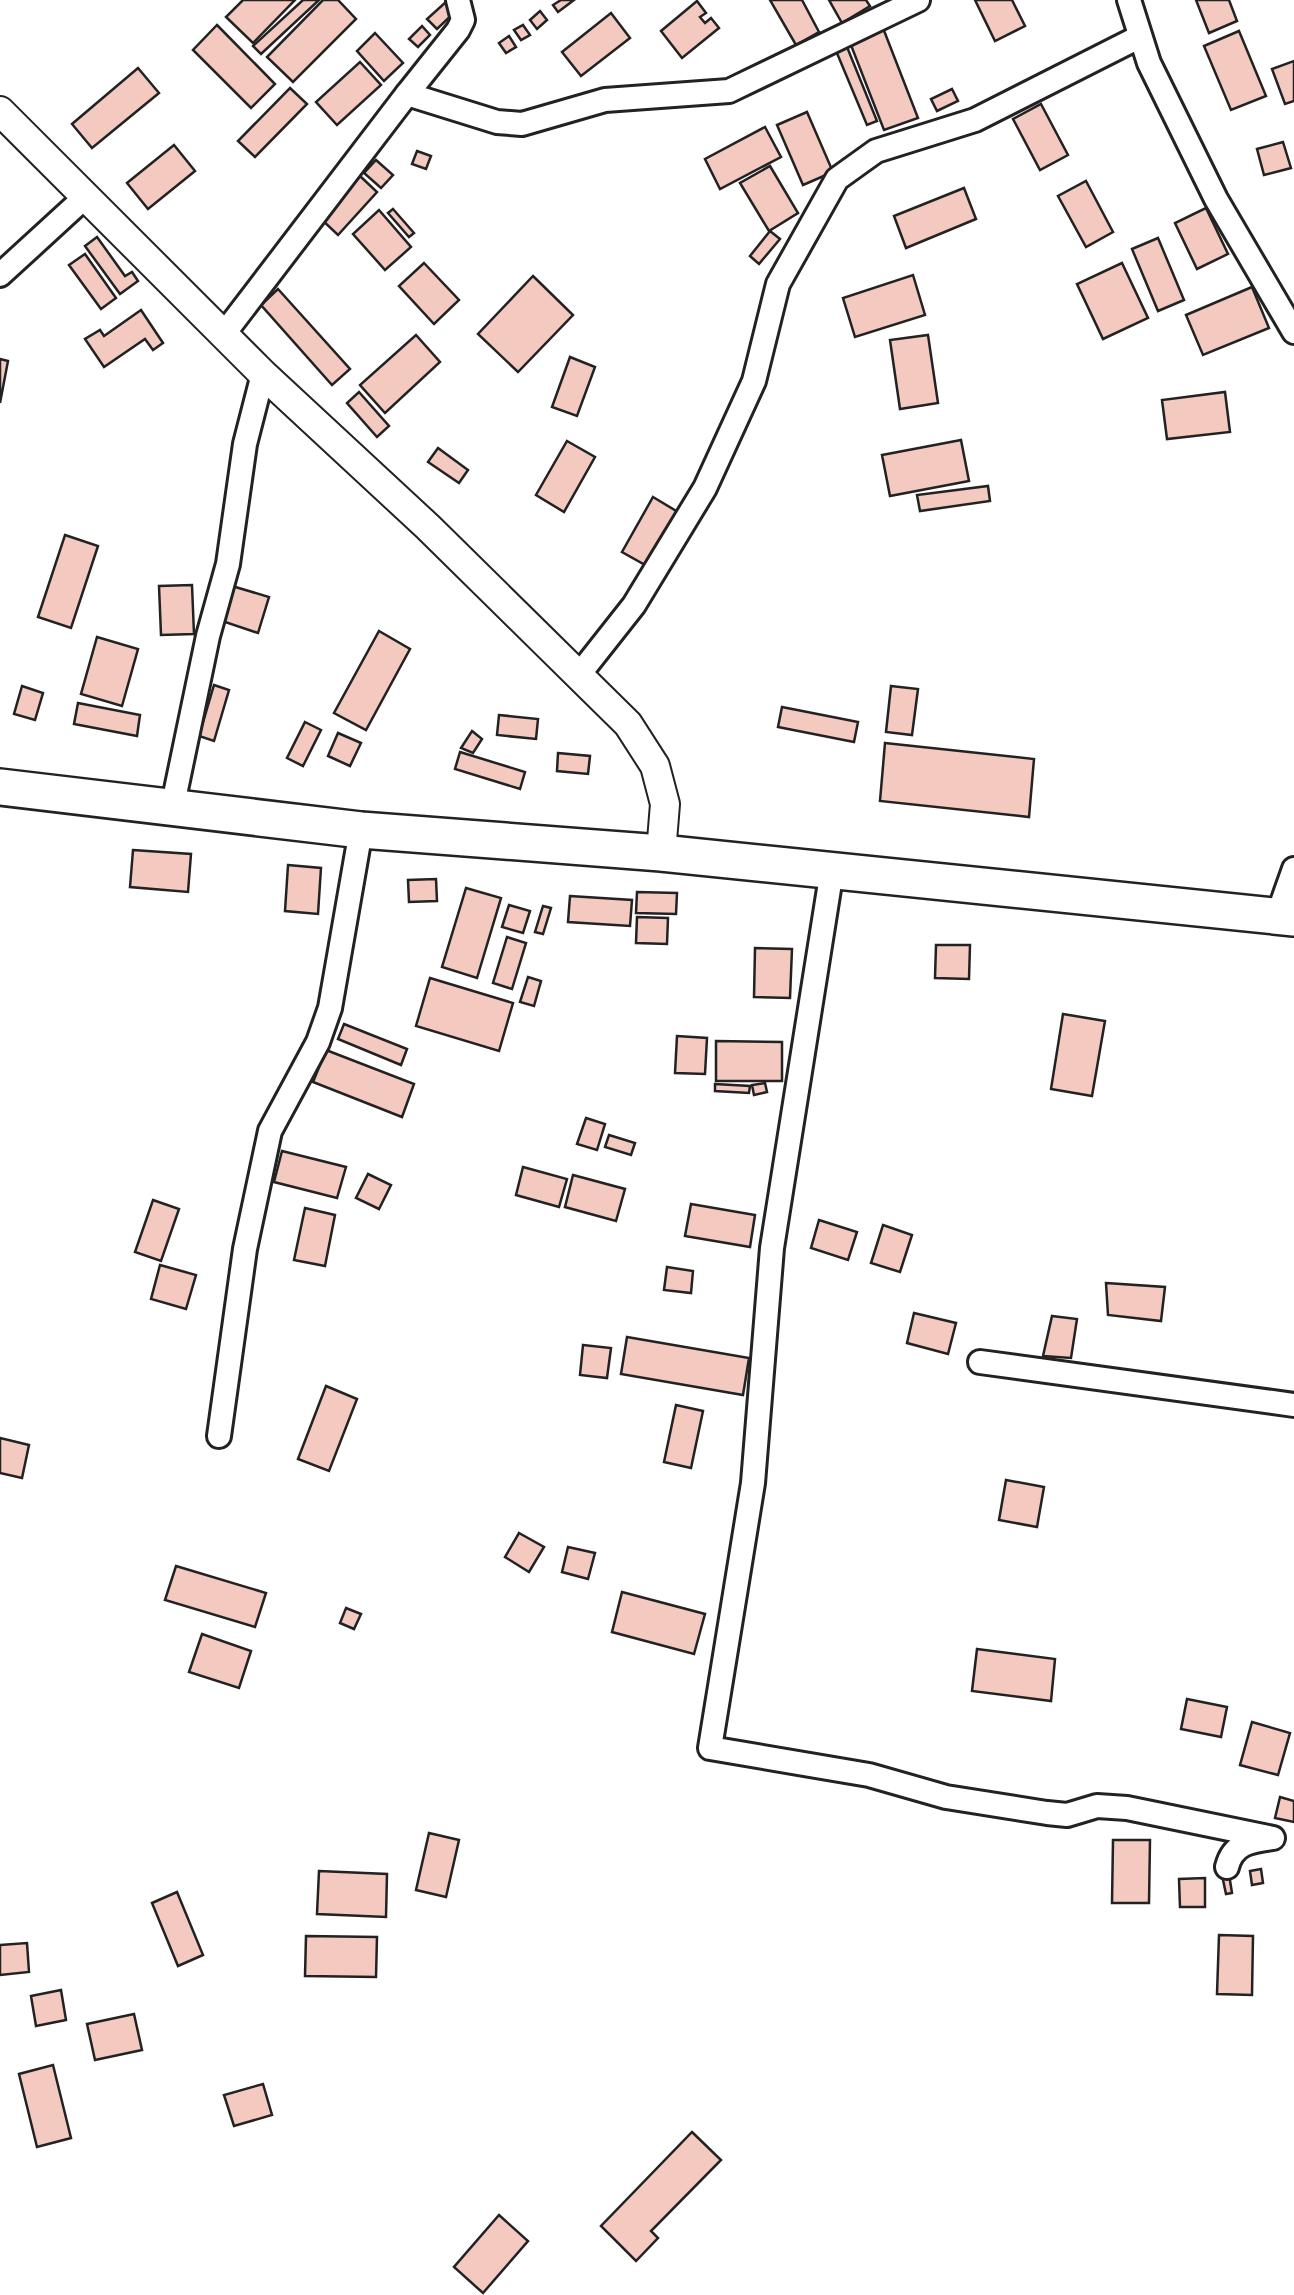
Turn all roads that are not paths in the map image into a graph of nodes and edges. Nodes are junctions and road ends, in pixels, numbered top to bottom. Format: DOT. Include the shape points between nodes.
graph roads {
  1 [pos="458,0"];
  2 [pos="918,0"];
  3 [pos="1130,0"];
  4 [pos="1139,37"];
  5 [pos="407,94"];
  6 [pos="0,112"];
  7 [pos="84,198"];
  8 [pos="0,275"];
  9 [pos="1294,332"];
  10 [pos="223,335"];
  11 [pos="263,374"];
  12 [pos="578,676"];
  13 [pos="0,787"];
  14 [pos="172,809"];
  15 [pos="361,830"];
  16 [pos="661,853"];
  17 [pos="1294,869"];
  18 [pos="832,870"];
  19 [pos="1285,918"];
  20 [pos="980,1362"];
  21 [pos="1294,1406"];
  22 [pos="219,1436"];
  23 [pos="1227,1866"];
  1 -- 5 [label="street" via="458,30"];
  2 -- 5 [label="street" via="729,91 576,104 522,124"];
  3 -- 4 [label="street"];
  4 -- 9 [label="street" via="1216,199"];
  4 -- 12 [label="street" via="975,120 876,151 837,179 778,284 754,381 704,488 634,605"];
  5 -- 10 [label="street"];
  6 -- 7 [label="street"];
  7 -- 8 [label="street"];
  7 -- 10 [label="street"];
  10 -- 11 [label="street"];
  11 -- 12 [label="street"];
  11 -- 14 [label="street"];
  12 -- 16 [label="street" via="628,724 655,766 666,804"];
  13 -- 14 [label="main road"];
  14 -- 15 [label="main road"];
  15 -- 16 [label="main road"];
  15 -- 22 [label="street" via="330,1008 270,1131 244,1249"];
  16 -- 18 [label="main road"];
  17 -- 19 [label="street"];
  18 -- 19 [label="main road"];
  18 -- 23 [label="street" via="772,1248 753,1483 710,1748 869,1775 946,1797 1047,1813 1127,1808 1273,1838 1247,1842 1230,1854"];
  20 -- 21 [label="street"];
}
